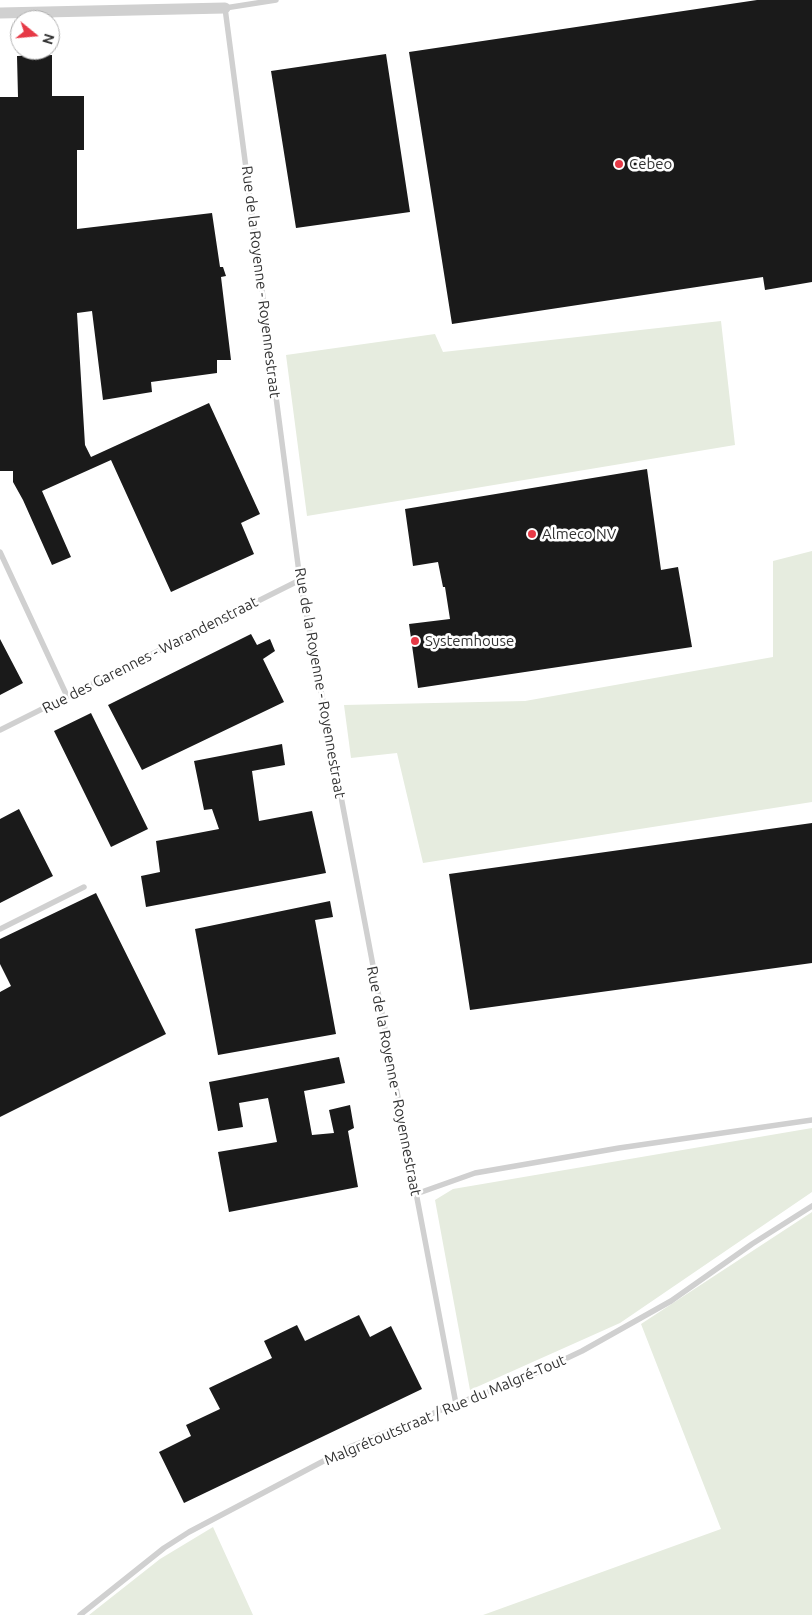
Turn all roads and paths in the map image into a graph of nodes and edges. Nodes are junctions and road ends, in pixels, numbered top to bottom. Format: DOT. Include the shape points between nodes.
graph roads {
  1 [pos="276,0"];
  2 [pos="225,8"];
  3 [pos="0,13"];
  4 [pos="0,552"];
  5 [pos="300,580"];
  6 [pos="67,696"];
  7 [pos="0,730"];
  8 [pos="84,887"];
  9 [pos="0,929"];
  10 [pos="812,1120"];
  11 [pos="416,1194"];
  12 [pos="812,1206"];
  13 [pos="456,1404"];
  14 [pos="80,1615"];
  1 -- 2 [label="lane"];
  2 -- 3 [label="street"];
  2 -- 5 [label="lane, Rue de la Royenne - Royennestraat"];
  4 -- 6 [label="lane"];
  5 -- 6 [label="lane, Rue des Garennes - Warandenstraat"];
  5 -- 11 [label="lane, Rue de la Royenne - Royennestraat"];
  6 -- 7 [label="lane, Rue des Garennes - Warandenstraat"];
  8 -- 9 [label="lane"];
  10 -- 11 [label="lane" via="475,1173"];
  11 -- 13 [label="lane, Rue de la Royenne - Royennestraat"];
  12 -- 13 [label="lane, Malgrétoutstraat / Rue du Malgré-Tout" via="671,1301 628,1326 527,1378"];
  13 -- 14 [label="lane, Malgrétoutstraat / Rue du Malgré-Tout" via="352,1446 189,1532"];
}
